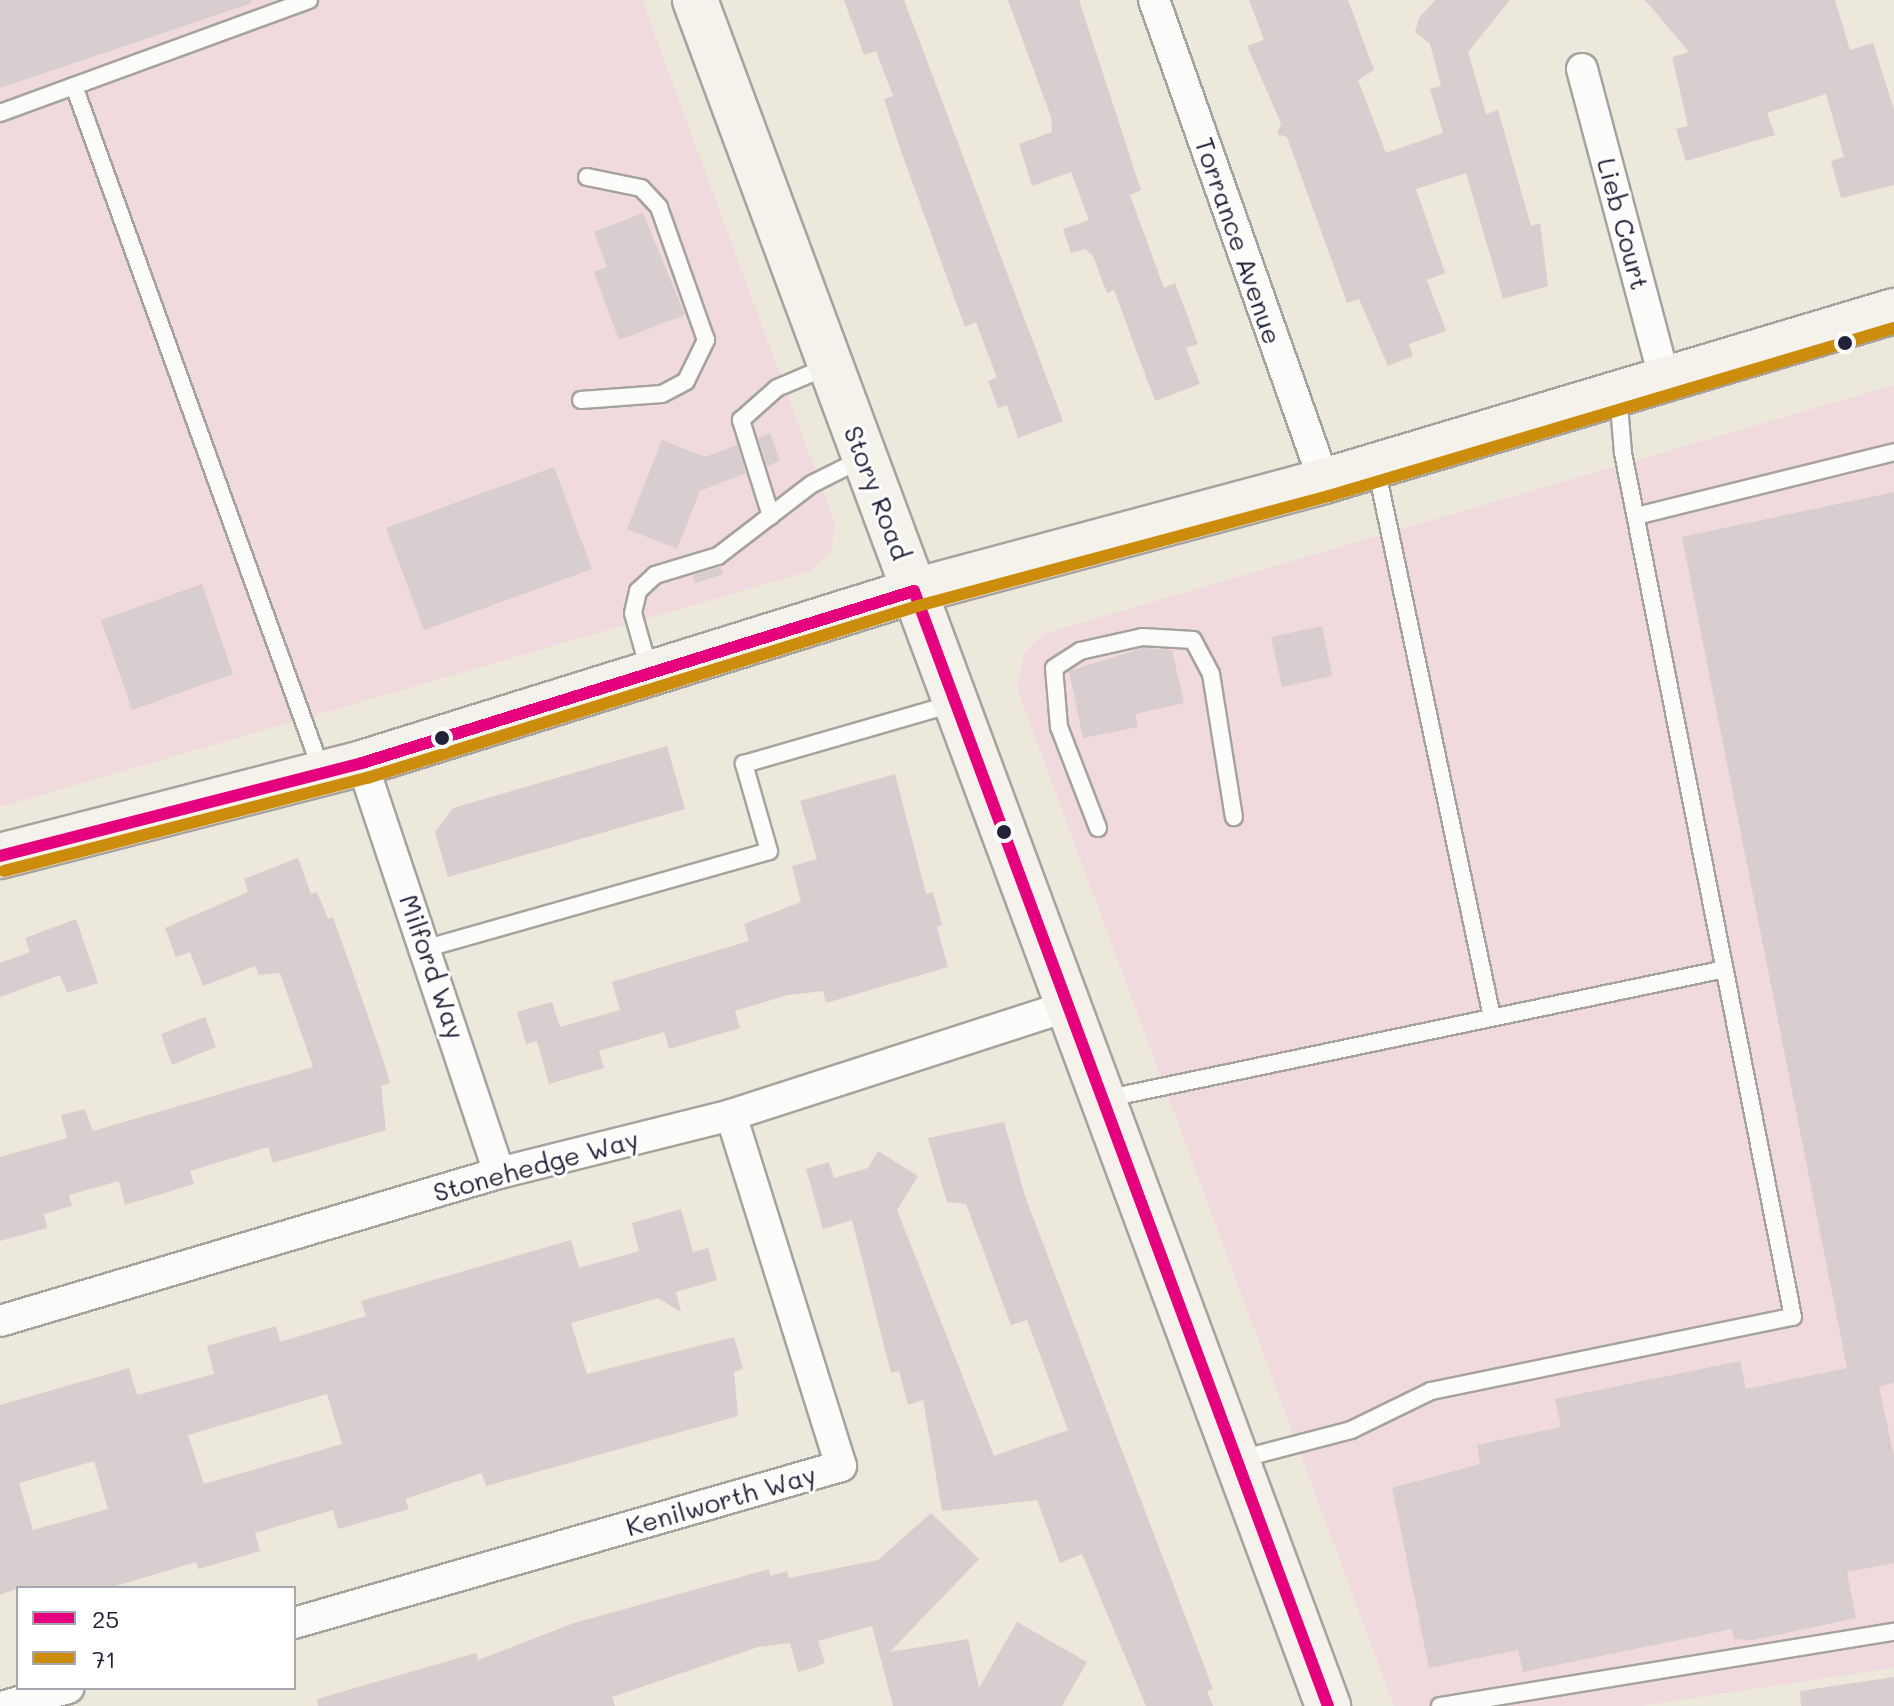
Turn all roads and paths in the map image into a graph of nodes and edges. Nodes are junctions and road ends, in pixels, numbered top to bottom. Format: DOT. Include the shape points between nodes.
graph roads {
  1 [pos="309,0"];
  2 [pos="695,0"];
  3 [pos="1154,0"];
  4 [pos="1582,69"];
  5 [pos="74,86"];
  6 [pos="0,113"];
  7 [pos="587,177"];
  8 [pos="1893,317"];
  9 [pos="829,366"];
  10 [pos="1664,378"];
  11 [pos="1618,392"];
  12 [pos="581,400"];
  13 [pos="1894,452"];
  14 [pos="863,459"];
  15 [pos="1376,464"];
  16 [pos="1324,481"];
  17 [pos="771,516"];
  18 [pos="1636,516"];
  19 [pos="914,591"];
  20 [pos="650,674"];
  21 [pos="956,703"];
  22 [pos="342,768"];
  23 [pos="1234,817"];
  24 [pos="1098,828"];
  25 [pos="0,856"];
  26 [pos="427,948"];
  27 [pos="1725,969"];
  28 [pos="1069,1006"];
  29 [pos="1492,1017"];
  30 [pos="1104,1099"];
  31 [pos="731,1115"];
  32 [pos="499,1173"];
  33 [pos="0,1321"];
  34 [pos="1239,1459"];
  35 [pos="296,1622"];
  36 [pos="1894,1632"];
  37 [pos="61,1690"];
  38 [pos="5,1706"];
  39 [pos="1328,1706"];
  40 [pos="1440,1706"];
  1 -- 5 [label="lane"];
  2 -- 9 [label="main road, Story Road"];
  3 -- 16 [label="street, Torrance Avenue"];
  4 -- 10 [label="street, Lieb Court"];
  5 -- 6 [label="lane"];
  5 -- 22 [label="lane"];
  7 -- 12 [label="lane" via="641,188 659,207 706,340 686,381 662,394"];
  8 -- 10 [label="main road"];
  9 -- 14 [label="main road, Story Road"];
  9 -- 17 [label="lane" via="777,388 741,420"];
  10 -- 11 [label="main road"];
  11 -- 15 [label="main road"];
  11 -- 18 [label="lane"];
  13 -- 18 [label="lane"];
  14 -- 17 [label="lane" via="812,484"];
  14 -- 19 [label="main road, Story Road"];
  15 -- 16 [label="main road"];
  15 -- 29 [label="lane"];
  16 -- 19 [label="main road"];
  17 -- 20 [label="lane" via="718,556 655,575 638,591 633,613"];
  18 -- 27 [label="lane"];
  19 -- 20 [label="main road"];
  19 -- 21 [label="main road, Story Road"];
  20 -- 22 [label="main road"];
  21 -- 26 [label="lane" via="744,764 769,851"];
  21 -- 28 [label="main road, Story Road"];
  22 -- 25 [label="main road"];
  22 -- 26 [label="street, Milford Way"];
  23 -- 24 [label="lane" via="1211,674 1193,640 1142,637 1080,651 1054,668 1059,727"];
  26 -- 32 [label="street, Milford Way"];
  27 -- 29 [label="lane"];
  27 -- 34 [label="lane" via="1793,1317 1431,1391 1351,1430"];
  28 -- 30 [label="main road, Story Road"];
  28 -- 31 [label="street, Stonehedge Way"];
  29 -- 30 [label="lane"];
  30 -- 34 [label="main road, Story Road"];
  31 -- 32 [label="street, Stonehedge Way"];
  31 -- 35 [label="street, Kenilworth Way" via="841,1466"];
  32 -- 33 [label="street, Stonehedge Way"];
  34 -- 39 [label="main road, Story Road"];
  36 -- 40 [label="lane"];
  37 -- 38 [label="street"];
}
